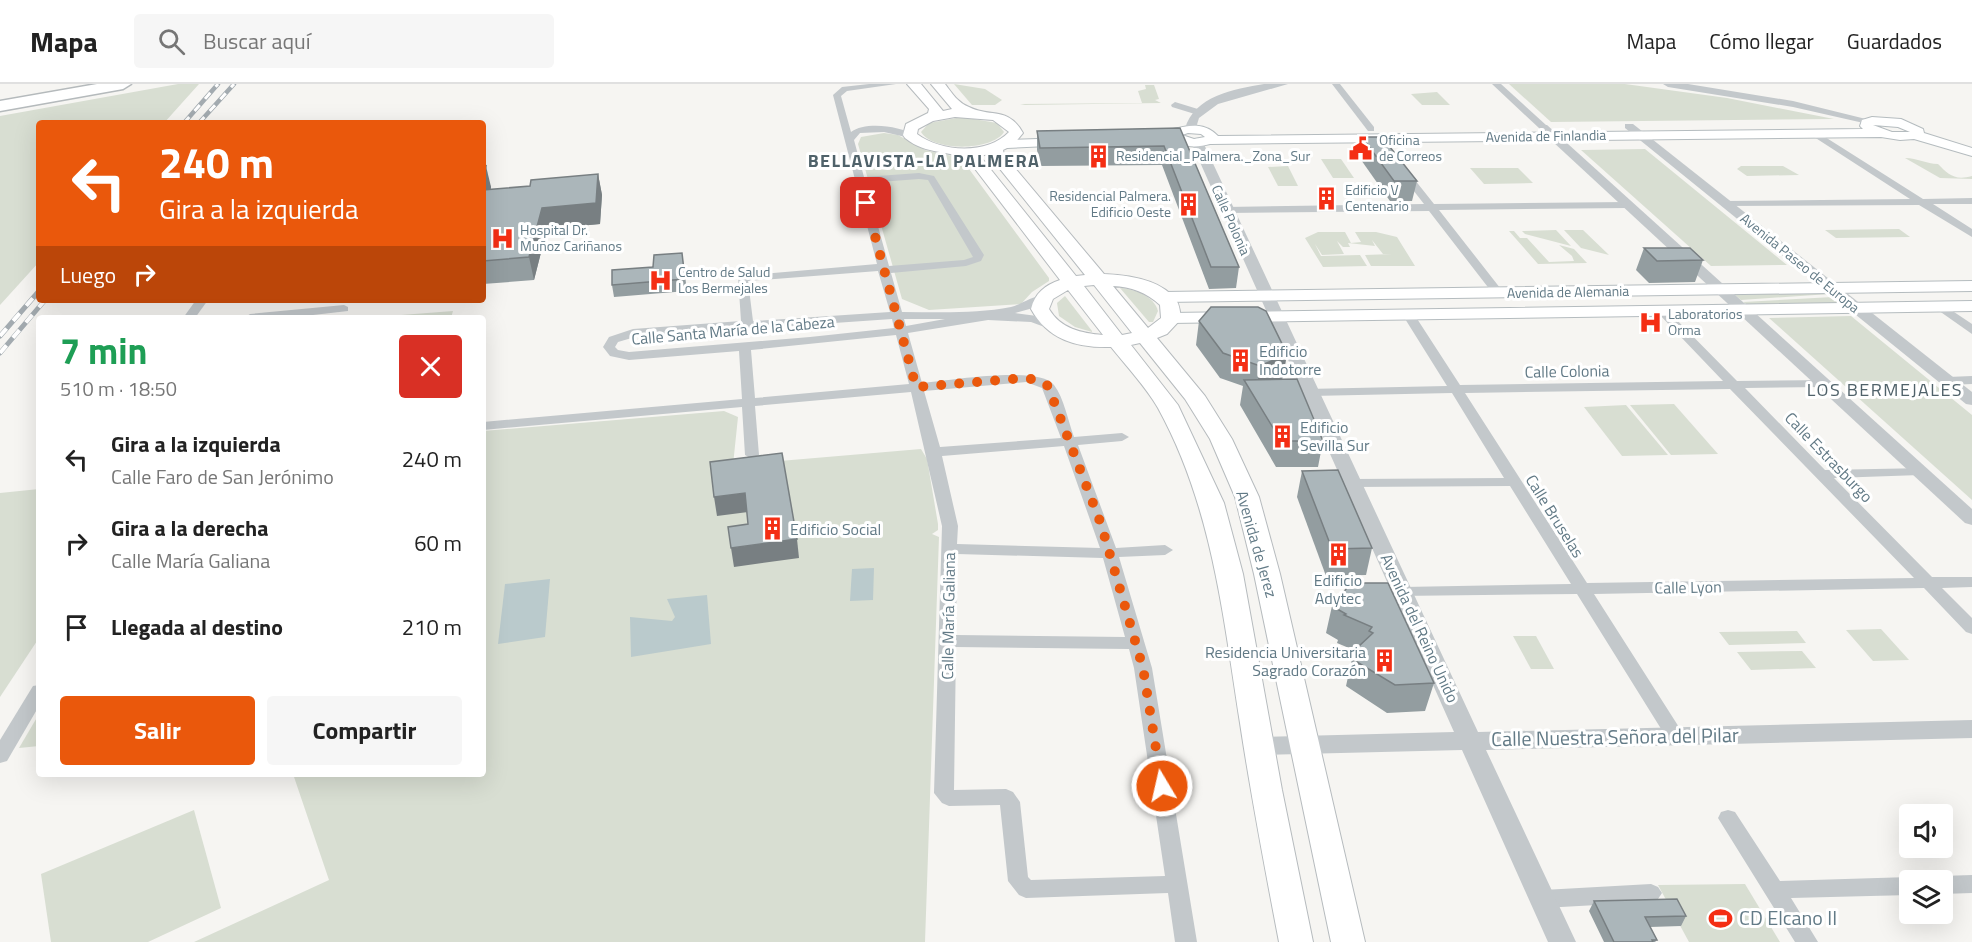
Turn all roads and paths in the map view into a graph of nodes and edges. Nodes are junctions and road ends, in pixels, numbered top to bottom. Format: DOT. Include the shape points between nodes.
graph roads {
  1 [pos="92,84"];
  2 [pos="123,84"];
  3 [pos="892,84"];
  4 [pos="914,84"];
  5 [pos="938,84"];
  6 [pos="1283,84"];
  7 [pos="1336,84"];
  8 [pos="1496,84"];
  9 [pos="1668,84"];
  10 [pos="0,100"];
  11 [pos="1175,105"];
  12 [pos="0,106"];
  13 [pos="1198,112"];
  14 [pos="969,113"];
  15 [pos="935,115"];
  16 [pos="1867,122"];
  17 [pos="1629,126"];
  18 [pos="1015,131"];
  19 [pos="1548,132"];
  20 [pos="1814,133"];
  21 [pos="1882,133"];
  22 [pos="1375,134"];
  23 [pos="910,135"];
  24 [pos="1641,135"];
  25 [pos="1916,135"];
  26 [pos="1186,136"];
  27 [pos="850,139"];
  28 [pos="1001,146"];
  29 [pos="965,152"];
  30 [pos="1972,152"];
  31 [pos="1389,153"];
  32 [pos="1398,164"];
  33 [pos="860,180"];
  34 [pos="1921,201"];
  35 [pos="1972,201"];
  36 [pos="1726,204"];
  37 [pos="1627,205"];
  38 [pos="1431,207"];
  39 [pos="1226,210"];
  40 [pos="1972,234"];
  41 [pos="883,269"];
  42 [pos="1098,279"];
  43 [pos="1072,283"];
  44 [pos="1972,286"];
  45 [pos="1832,288"];
  46 [pos="1720,290"];
  47 [pos="1498,293"];
  48 [pos="1164,297"];
  49 [pos="1266,297"];
  50 [pos="1043,298"];
  51 [pos="1939,306"];
  52 [pos="1972,306"];
  53 [pos="1855,308"];
  54 [pos="344,309"];
  55 [pos="1661,310"];
  56 [pos="1743,310"];
  57 [pos="1407,314"];
  58 [pos="281,315"];
  59 [pos="894,315"];
  60 [pos="1274,316"];
  61 [pos="1171,318"];
  62 [pos="747,324"];
  63 [pos="1050,325"];
  64 [pos="1972,330"];
  65 [pos="899,331"];
  66 [pos="1145,337"];
  67 [pos="1117,341"];
  68 [pos="745,346"];
  69 [pos="1948,381"];
  70 [pos="1972,381"];
  71 [pos="1824,383"];
  72 [pos="1734,385"];
  73 [pos="916,387"];
  74 [pos="1454,389"];
  75 [pos="1311,392"];
  76 [pos="1972,400"];
  77 [pos="748,402"];
  78 [pos="486,426"];
  79 [pos="1122,437"];
  80 [pos="1069,442"];
  81 [pos="934,452"];
  82 [pos="752,455"];
  83 [pos="1920,471"];
  84 [pos="1821,474"];
  85 [pos="1512,482"];
  86 [pos="1353,483"];
  87 [pos="1972,519"];
  88 [pos="949,549"];
  89 [pos="1165,550"];
  90 [pos="1109,553"];
  91 [pos="1972,582"];
  92 [pos="1928,583"];
  93 [pos="1580,589"];
  94 [pos="1403,592"];
  95 [pos="1972,628"];
  96 [pos="947,641"];
  97 [pos="1134,643"];
  98 [pos="36,696"];
  99 [pos="1972,729"];
  100 [pos="1675,735"];
  101 [pos="1472,740"];
  102 [pos="1305,744"];
  103 [pos="1258,746"];
  104 [pos="0,756"];
  105 [pos="1728,818"];
  106 [pos="1177,884"];
  107 [pos="1972,884"];
  108 [pos="1953,885"];
  109 [pos="1899,886"];
  110 [pos="1774,890"];
  111 [pos="1651,893"];
  112 [pos="1543,899"];
  113 [pos="1186,942"];
  114 [pos="1296,942"];
  115 [pos="1348,942"];
  116 [pos="1562,942"];
  117 [pos="1807,942"];
  1 -- 10 [label="highway"];
  2 -- 12 [label="highway"];
  3 -- 27 [label="street, Calle María Galiana" via="841,90 837,95"];
  4 -- 15 [label="main road" via="936,109"];
  5 -- 14 [label="main road" via="956,106"];
  6 -- 13 [label="street" via="1233,94"];
  7 -- 22 [label="street"];
  8 -- 19 [label="street"];
  9 -- 16 [label="street" via="1793,104"];
  11 -- 13 [label="street"];
  13 -- 26 [label="street"];
  14 -- 15 [label="main road"];
  14 -- 18 [label="main road" via="999,119"];
  15 -- 23 [label="main road" via="914,124"];
  16 -- 17 [label="main road, Avenida de Finlandia"];
  16 -- 21 [label="main road" via="1869,128"];
  16 -- 25 [label="main road, Avenida de Finlandia" via="1901,123 1915,128"];
  17 -- 19 [label="main road, Avenida de Finlandia"];
  17 -- 24 [label="street, Avenida Paseo de Europa"];
  18 -- 28 [label="main road"];
  18 -- 28 [label="main road" via="1081,137"];
  19 -- 22 [label="main road, Avenida de Finlandia"];
  19 -- 24 [label="main road, Avenida de Finlandia"];
  19 -- 37 [label="street"];
  20 -- 21 [label="main road, Avenida de Finlandia"];
  20 -- 24 [label="main road, Avenida de Finlandia"];
  20 -- 34 [label="street"];
  21 -- 25 [label="main road, Avenida de Finlandia"];
  22 -- 26 [label="main road, Avenida de Finlandia"];
  22 -- 31 [label="street"];
  23 -- 27 [label="street" via="867,129 857,131"];
  23 -- 29 [label="main road" via="928,147"];
  24 -- 36 [label="street, Avenida Paseo de Europa"];
  25 -- 30 [label="main road"];
  26 -- 39 [label="street, Calle Polonia"];
  27 -- 33 [label="street, Calle María Galiana"];
  28 -- 29 [label="main road"];
  28 -- 42 [label="main road, Avenida de Jerez" via="997,156"];
  29 -- 43 [label="main road, Avenida de Jerez" via="974,158"];
  32 -- 38 [label="street"];
  33 -- 41 [label="street, Calle María Galiana"];
  33 -- 41 [label="street" via="931,178 979,255 966,263"];
  34 -- 35 [label="street"];
  34 -- 36 [label="street"];
  34 -- 40 [label="street"];
  36 -- 45 [label="street, Avenida Paseo de Europa"];
  37 -- 38 [label="street"];
  37 -- 46 [label="street"];
  38 -- 39 [label="street"];
  38 -- 47 [label="street"];
  39 -- 49 [label="street, Calle Polonia"];
  41 -- 59 [label="street, Calle María Galiana"];
  41 -- 62 [label="street" via="742,278"];
  42 -- 43 [label="main road"];
  42 -- 48 [label="main road" via="1137,284"];
  42 -- 66 [label="main road, Avenida de Jerez"];
  43 -- 50 [label="main road"];
  43 -- 67 [label="main road, Avenida de Jerez"];
  44 -- 45 [label="main road, Avenida de Alemania"];
  45 -- 46 [label="main road, Avenida de Alemania"];
  45 -- 53 [label="street, Avenida Paseo de Europa"];
  46 -- 47 [label="main road, Avenida de Alemania"];
  46 -- 56 [label="street"];
  47 -- 49 [label="main road, Avenida de Alemania"];
  48 -- 49 [label="main road, Avenida de Alemania"];
  48 -- 61 [label="main road" via="1172,308"];
  49 -- 60 [label="street, Calle Polonia"];
  50 -- 59 [label="street, Calle Santa María de la Cabeza" via="1030,307 1015,309"];
  50 -- 63 [label="main road" via="1042,314"];
  51 -- 52 [label="main road, Avenida de Alemania"];
  51 -- 53 [label="main road, Avenida de Alemania"];
  51 -- 64 [label="street"];
  53 -- 56 [label="main road, Avenida de Alemania"];
  53 -- 69 [label="street, Avenida Paseo de Europa"];
  54 -- 58 [label="street"];
  55 -- 56 [label="main road, Avenida de Alemania"];
  55 -- 57 [label="main road, Avenida de Alemania"];
  55 -- 72 [label="street, Calle Estrasburgo"];
  56 -- 71 [label="street"];
  57 -- 60 [label="main road, Avenida de Alemania"];
  57 -- 74 [label="street, Calle Bruselas"];
  59 -- 62 [label="street, Calle Santa María de la Cabeza"];
  59 -- 65 [label="street, Calle María Galiana"];
  60 -- 61 [label="main road, Avenida de Alemania"];
  60 -- 75 [label="street, Avenida del Reino Unido"];
  61 -- 66 [label="main road" via="1162,329"];
  62 -- 68 [label="street, Calle Santa María de la Cabeza" via="633,333 613,340 609,347 614,353 629,356"];
  63 -- 65 [label="street, Calle Santa María de la Cabeza" via="1017,316"];
  63 -- 67 [label="main road" via="1077,337"];
  65 -- 68 [label="street, Calle Santa María de la Cabeza"];
  65 -- 73 [label="street, Calle María Galiana"];
  66 -- 67 [label="main road"];
  66 -- 102 [label="main road, Avenida de Jerez" via="1221,439 1246,497"];
  67 -- 103 [label="main road, Avenida de Jerez" via="1167,405 1212,503 1230,574"];
  68 -- 77 [label="street"];
  69 -- 70 [label="street"];
  69 -- 76 [label="street, Avenida Paseo de Europa"];
  71 -- 72 [label="street, Calle Colonia"];
  71 -- 83 [label="street"];
  72 -- 74 [label="street, Calle Colonia"];
  72 -- 84 [label="street, Calle Estrasburgo"];
  73 -- 77 [label="street"];
  73 -- 80 [label="street" via="1026,378 1041,381 1048,386"];
  73 -- 81 [label="street, Calle María Galiana"];
  74 -- 75 [label="street, Calle Colonia"];
  74 -- 85 [label="street, Calle Bruselas"];
  75 -- 86 [label="street, Avenida del Reino Unido"];
  77 -- 78 [label="street"];
  77 -- 82 [label="street"];
  79 -- 80 [label="street"];
  80 -- 81 [label="street"];
  80 -- 90 [label="street"];
  81 -- 88 [label="street, Calle María Galiana" via="950,526"];
  83 -- 84 [label="street"];
  83 -- 87 [label="street"];
  84 -- 92 [label="street, Calle Estrasburgo"];
  85 -- 86 [label="street"];
  85 -- 93 [label="street, Calle Bruselas"];
  86 -- 94 [label="street, Avenida del Reino Unido"];
  88 -- 90 [label="street"];
  88 -- 96 [label="street, Calle María Galiana"];
  89 -- 90 [label="street"];
  90 -- 97 [label="street"];
  91 -- 92 [label="street, Calle Lyon"];
  92 -- 93 [label="street, Calle Lyon"];
  92 -- 95 [label="street, Calle Estrasburgo"];
  93 -- 94 [label="street, Calle Lyon"];
  93 -- 100 [label="street, Calle Bruselas"];
  94 -- 101 [label="street, Avenida del Reino Unido"];
  96 -- 97 [label="street"];
  96 -- 106 [label="street, Calle María Galiana" via="944,793 949,798 1006,798 1010,802 1018,881 1026,889"];
  97 -- 106 [label="street" via="1143,668"];
  98 -- 104 [label="street"];
  99 -- 100 [label="street, Calle Nuestra Señora del Pilar"];
  100 -- 101 [label="street, Calle Nuestra Señora del Pilar"];
  101 -- 102 [label="street, Calle Nuestra Señora del Pilar"];
  101 -- 112 [label="street, Avenida del Reino Unido"];
  102 -- 103 [label="street, Calle Nuestra Señora del Pilar"];
  102 -- 115 [label="main road, Avenida de Jerez"];
  103 -- 114 [label="main road, Avenida de Jerez"];
  105 -- 110 [label="street"];
  106 -- 113 [label="street"];
  107 -- 108 [label="street"];
  109 -- 110 [label="street"];
  110 -- 117 [label="street"];
  111 -- 112 [label="street"];
  112 -- 116 [label="street, Avenida del Reino Unido"];
}
